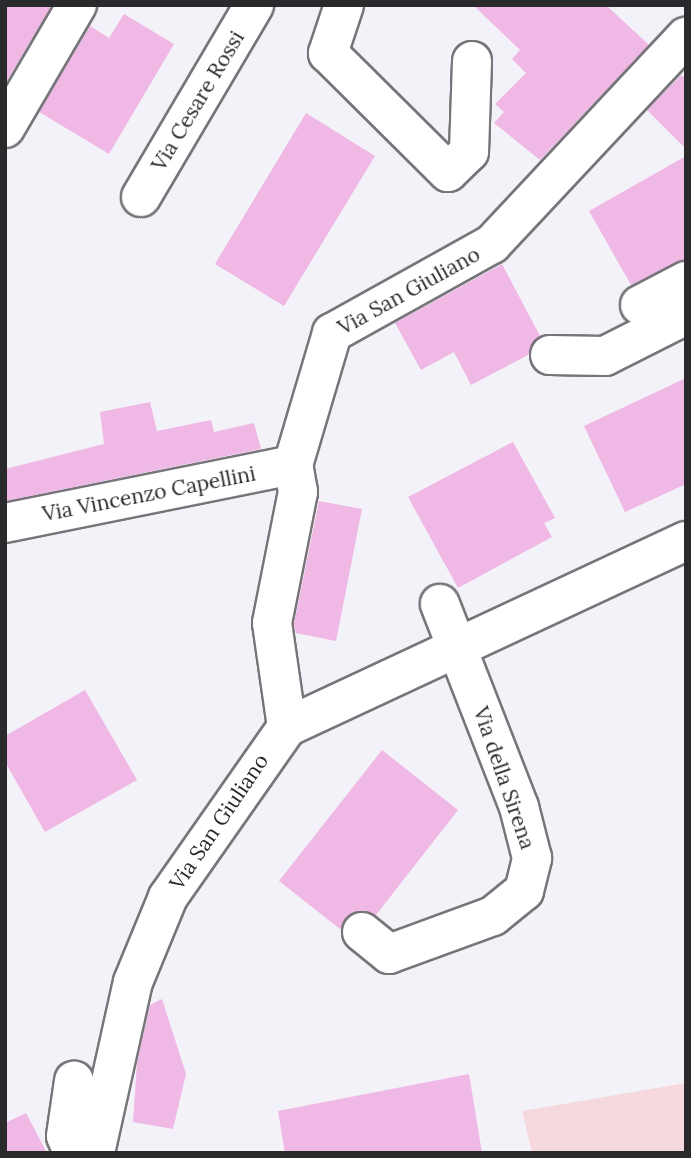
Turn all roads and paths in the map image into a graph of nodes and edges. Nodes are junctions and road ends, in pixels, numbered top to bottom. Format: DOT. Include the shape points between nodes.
graph roads {
  1 [pos="77,5"];
  2 [pos="344,5"];
  3 [pos="253,6"];
  4 [pos="686,37"];
  5 [pos="472,61"];
  6 [pos="5,128"];
  7 [pos="141,197"];
  8 [pos="686,281"];
  9 [pos="640,305"];
  10 [pos="686,315"];
  11 [pos="550,355"];
  12 [pos="293,465"];
  13 [pos="5,523"];
  14 [pos="686,541"];
  15 [pos="440,604"];
  16 [pos="459,650"];
  17 [pos="287,727"];
  18 [pos="362,932"];
  19 [pos="74,1081"];
  20 [pos="73,1153"];
  21 [pos="95,1153"];
  1 -- 6 [label="street"];
  2 -- 5 [label="street" via="328,53 448,173 469,152"];
  3 -- 7 [label="street, Via Cesare Rossi"];
  4 -- 12 [label="street, Via San Giuliano" via="492,244 332,333"];
  8 -- 9 [label="street"];
  10 -- 11 [label="street" via="606,356"];
  12 -- 13 [label="street, Via Vincenzo Capellini"];
  12 -- 17 [label="street, Via San Giuliano" via="298,492 272,623"];
  14 -- 16 [label="street"];
  15 -- 16 [label="street, Via della Sirena"];
  16 -- 17 [label="street"];
  16 -- 18 [label="street, Via della Sirena" via="519,807 532,858 524,891 493,916 389,954"];
  17 -- 21 [label="street, Via San Giuliano" via="168,897 133,982"];
  19 -- 20 [label="street" via="66,1136"];
}
